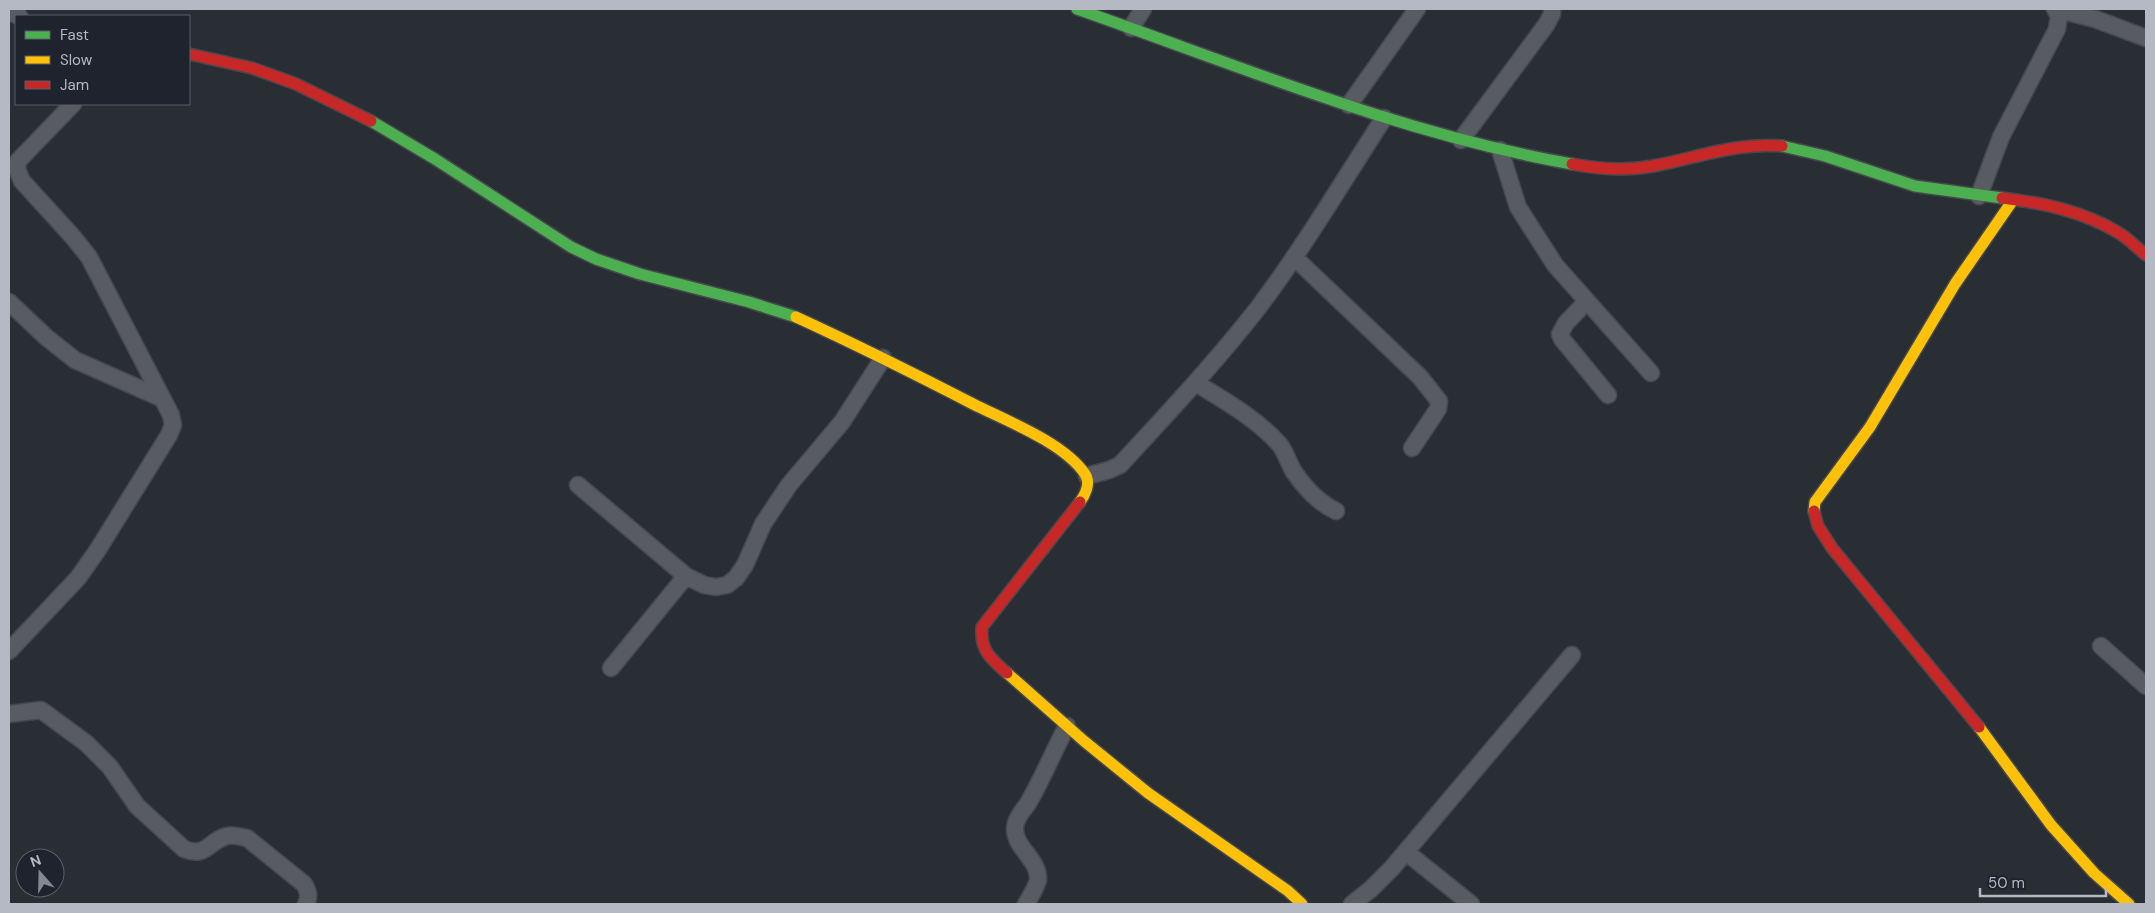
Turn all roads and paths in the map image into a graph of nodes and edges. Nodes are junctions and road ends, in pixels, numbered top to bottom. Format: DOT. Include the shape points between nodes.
graph roads {
  1 [pos="1077,9"];
  2 [pos="1144,9"];
  3 [pos="1417,9"];
  4 [pos="1552,9"];
  5 [pos="2055,9"];
  6 [pos="1131,28"];
  7 [pos="2146,38"];
  8 [pos="190,54"];
  9 [pos="72,105"];
  10 [pos="1349,105"];
  11 [pos="1384,118"];
  12 [pos="1461,140"];
  13 [pos="1500,150"];
  14 [pos="1979,196"];
  15 [pos="2013,200"];
  16 [pos="2146,255"];
  17 [pos="1294,257"];
  18 [pos="1587,301"];
  19 [pos="9,302"];
  20 [pos="883,358"];
  21 [pos="1652,373"];
  22 [pos="1196,383"];
  23 [pos="1608,396"];
  24 [pos="161,398"];
  25 [pos="1412,448"];
  26 [pos="1087,476"];
  27 [pos="578,486"];
  28 [pos="1336,511"];
  29 [pos="686,576"];
  30 [pos="2101,646"];
  31 [pos="9,651"];
  32 [pos="1572,655"];
  33 [pos="611,668"];
  34 [pos="2146,686"];
  35 [pos="9,714"];
  36 [pos="1067,726"];
  37 [pos="1406,852"];
  38 [pos="306,904"];
  39 [pos="1026,904"];
  40 [pos="1302,904"];
  41 [pos="1352,904"];
  42 [pos="1471,904"];
  43 [pos="2130,904"];
  1 -- 6 [label="street"];
  2 -- 6 [label="street"];
  3 -- 10 [label="street"];
  4 -- 12 [label="street" via="1546,25"];
  5 -- 7 [label="street"];
  5 -- 14 [label="street" via="2059,16 2057,29 2001,137"];
  6 -- 10 [label="street"];
  8 -- 20 [label="street" via="252,68 287,80 359,114 571,247 596,259 789,314"];
  9 -- 24 [label="street" via="18,161 18,174 30,192 74,236 89,257"];
  10 -- 11 [label="street"];
  11 -- 12 [label="street"];
  11 -- 17 [label="street"];
  12 -- 13 [label="street"];
  13 -- 14 [label="street" via="1577,166 1618,169 1652,166 1738,146 1770,145 1803,149 1912,186"];
  13 -- 18 [label="street" via="1512,190 1529,225 1555,264"];
  14 -- 15 [label="street"];
  15 -- 16 [label="street" via="2070,209 2102,222"];
  15 -- 43 [label="street" via="1955,284 1870,427 1814,502 1812,512 1832,548 1992,742 2051,825 2094,873"];
  17 -- 22 [label="street" via="1258,308"];
  17 -- 25 [label="street" via="1420,377 1439,401 1438,408"];
  18 -- 21 [label="street"];
  18 -- 23 [label="street" via="1560,334"];
  19 -- 24 [label="street" via="75,360"];
  20 -- 26 [label="street" via="1031,434 1070,457"];
  20 -- 29 [label="street" via="842,422 789,485 736,578 727,585 716,587"];
  22 -- 26 [label="street" via="1120,465"];
  22 -- 28 [label="street" via="1267,432 1281,446 1295,473 1312,493"];
  24 -- 31 [label="street" via="173,425 169,435 78,578"];
  26 -- 36 [label="street" via="1088,485 1083,498 990,615 981,633 985,651"];
  27 -- 29 [label="street"];
  29 -- 33 [label="street"];
  30 -- 34 [label="street"];
  32 -- 37 [label="street"];
  35 -- 38 [label="street" via="41,710 61,722 110,767 137,806 184,849 194,853 226,836 247,838 304,884 309,892"];
  36 -- 39 [label="street" via="1035,791 1015,823 1020,846 1037,873 1035,888"];
  36 -- 40 [label="street" via="1148,793"];
  37 -- 41 [label="street"];
  37 -- 42 [label="street"];
}
